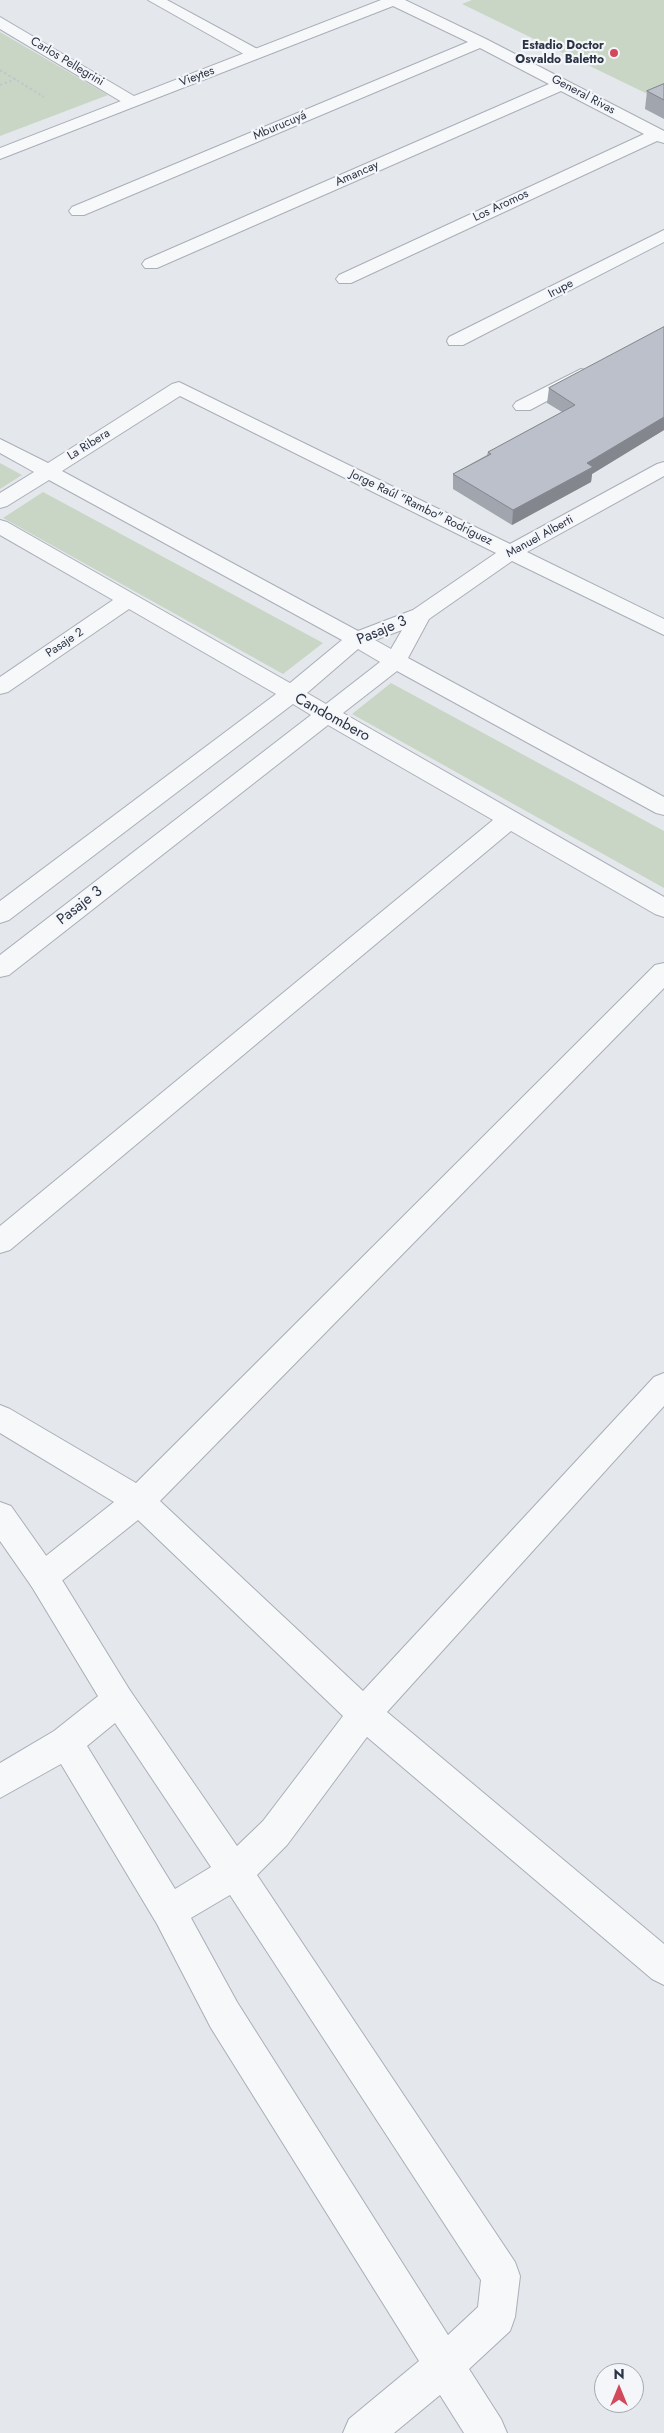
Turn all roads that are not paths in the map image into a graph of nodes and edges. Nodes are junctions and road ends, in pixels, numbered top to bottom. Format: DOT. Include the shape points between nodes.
graph roads {
  1 [pos="156,0"];
  2 [pos="394,0"];
  3 [pos="0,22"];
  4 [pos="481,42"];
  5 [pos="255,54"];
  6 [pos="563,84"];
  7 [pos="133,102"];
  8 [pos="661,136"];
  9 [pos="0,154"];
  10 [pos="78,211"];
  11 [pos="664,235"];
  12 [pos="151,264"];
  13 [pos="345,279"];
  14 [pos="456,341"];
  15 [pos="594,369"];
  16 [pos="178,388"];
  17 [pos="523,406"];
  18 [pos="0,445"];
  19 [pos="664,468"];
  20 [pos="47,471"];
  21 [pos="0,502"];
  22 [pos="0,526"];
  23 [pos="511,552"];
  24 [pos="129,599"];
  25 [pos="421,615"];
  26 [pos="664,628"];
  27 [pos="356,640"];
  28 [pos="395,662"];
  29 [pos="0,687"];
  30 [pos="290,694"];
  31 [pos="326,714"];
  32 [pos="664,808"];
  33 [pos="509,820"];
  34 [pos="664,908"];
  35 [pos="0,914"];
  36 [pos="0,968"];
  37 [pos="664,972"];
  38 [pos="0,1242"];
  39 [pos="664,1386"];
  40 [pos="0,1418"];
  41 [pos="140,1501"];
  42 [pos="0,1516"];
  43 [pos="43,1577"];
  44 [pos="118,1700"];
  45 [pos="364,1714"];
  46 [pos="66,1742"];
  47 [pos="0,1782"];
  48 [pos="236,1872"];
  49 [pos="169,1912"];
  50 [pos="664,1967"];
  51 [pos="445,2365"];
  52 [pos="363,2433"];
  53 [pos="487,2433"];
  1 -- 5 [label="street"];
  2 -- 4 [label="street, General Rivas"];
  2 -- 5 [label="street, Vieytes"];
  3 -- 7 [label="street, Carlos Pellegrini"];
  4 -- 6 [label="street, General Rivas"];
  4 -- 10 [label="street, Mburucuyá"];
  5 -- 7 [label="street, Vieytes"];
  6 -- 8 [label="street, General Rivas"];
  6 -- 12 [label="street, Amancay"];
  7 -- 9 [label="street, Vieytes"];
  8 -- 13 [label="street, Los Aromos"];
  11 -- 14 [label="street, Irupe"];
  15 -- 17 [label="street"];
  16 -- 20 [label="street, La Ribera"];
  16 -- 23 [label="street, Jorge Raúl \"Rambo\" Rodríguez"];
  18 -- 20 [label="street"];
  19 -- 23 [label="street, Manuel Alberti"];
  20 -- 21 [label="street, La Ribera"];
  20 -- 27 [label="street"];
  22 -- 24 [label="street, Candombero"];
  23 -- 25 [label="street, Manuel Alberti"];
  23 -- 26 [label="street, Jorge Raúl \"Rambo\" Rodríguez"];
  24 -- 29 [label="street, Pasaje 2"];
  24 -- 30 [label="street, Candombero"];
  25 -- 27 [label="street, Pasaje 3"];
  25 -- 28 [label="street, Pasaje 3"];
  27 -- 28 [label="street"];
  27 -- 30 [label="street, Pasaje 3"];
  28 -- 31 [label="street, Pasaje 3"];
  28 -- 32 [label="street"];
  30 -- 31 [label="street, Candombero"];
  30 -- 35 [label="street, Pasaje 3"];
  31 -- 33 [label="street, Candombero"];
  31 -- 36 [label="street, Pasaje 3"];
  33 -- 34 [label="street, Candombero"];
  33 -- 38 [label="street"];
  37 -- 41 [label="street"];
  39 -- 45 [label="street"];
  40 -- 41 [label="street"];
  41 -- 43 [label="street"];
  41 -- 45 [label="street"];
  42 -- 43 [label="street"];
  43 -- 44 [label="street"];
  44 -- 46 [label="street"];
  44 -- 48 [label="street"];
  45 -- 48 [label="street" via="275,1833"];
  45 -- 50 [label="street"];
  46 -- 47 [label="street"];
  46 -- 49 [label="street"];
  48 -- 49 [label="street"];
  48 -- 51 [label="street" via="501,2276 496,2317"];
  49 -- 51 [label="street" via="224,2015"];
  51 -- 52 [label="street"];
  51 -- 53 [label="street"];
}
